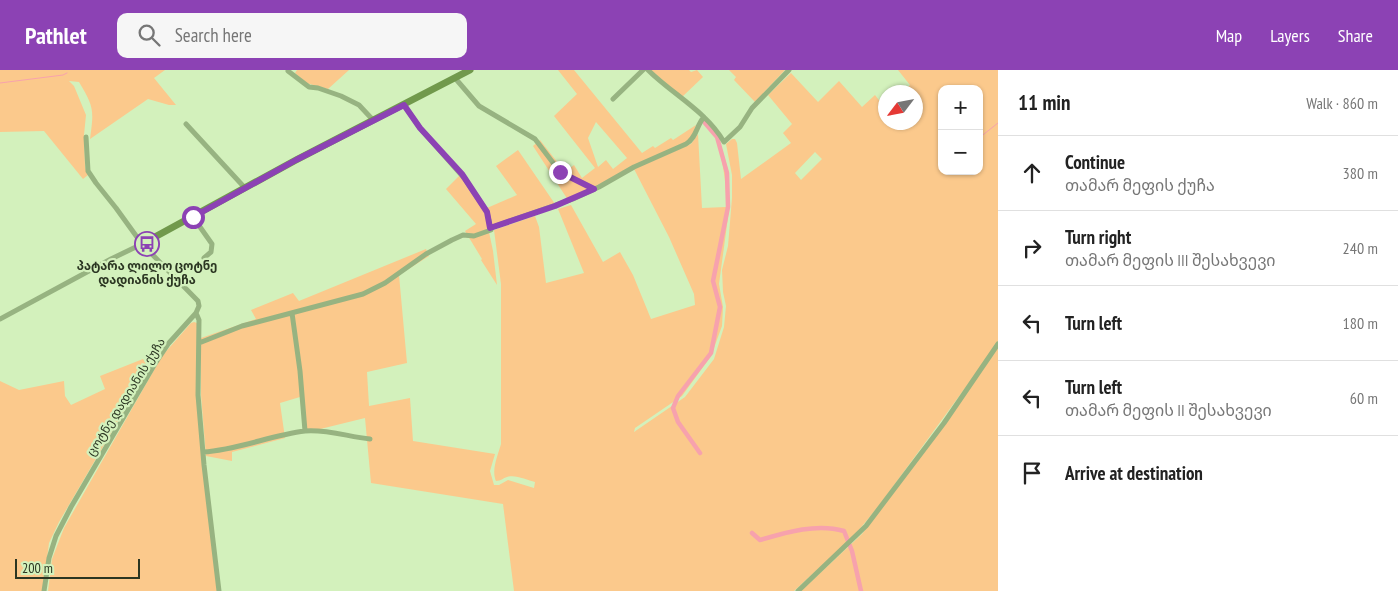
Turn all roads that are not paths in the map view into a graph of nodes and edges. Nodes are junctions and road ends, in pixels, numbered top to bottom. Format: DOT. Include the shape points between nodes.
graph roads {
  1 [pos="288,70"];
  2 [pos="470,70"];
  3 [pos="643,70"];
  4 [pos="648,70"];
  5 [pos="790,70"];
  6 [pos="455,78"];
  7 [pos="614,99"];
  8 [pos="404,105"];
  9 [pos="704,117"];
  10 [pos="373,120"];
  11 [pos="186,124"];
  12 [pos="86,137"];
  13 [pos="245,188"];
  14 [pos="594,189"];
  15 [pos="193,217"];
  16 [pos="491,229"];
  17 [pos="142,244"];
  18 [pos="204,258"];
  19 [pos="196,313"];
  20 [pos="292,313"];
  21 [pos="0,319"];
  22 [pos="199,343"];
  23 [pos="998,344"];
  24 [pos="305,431"];
  25 [pos="370,438"];
  26 [pos="203,452"];
  27 [pos="44,591"];
  28 [pos="219,591"];
  29 [pos="798,591"];
  1 -- 10 [label="street" via="309,87 359,105"];
  2 -- 6 [label="street"];
  3 -- 7 [label="street"];
  4 -- 9 [label="street"];
  5 -- 9 [label="street" via="724,142"];
  6 -- 8 [label="street"];
  6 -- 14 [label="street" via="479,106 535,139 560,172"];
  8 -- 10 [label="street"];
  8 -- 16 [label="street" via="420,128 462,174 487,212"];
  9 -- 14 [label="street" via="692,140"];
  10 -- 13 [label="street"];
  11 -- 13 [label="street"];
  12 -- 17 [label="street" via="88,171"];
  13 -- 15 [label="street"];
  14 -- 16 [label="street"];
  15 -- 17 [label="street"];
  15 -- 18 [label="street" via="212,244 211,252"];
  16 -- 20 [label="street" via="452,240 363,294"];
  17 -- 19 [label="street" via="198,301"];
  17 -- 21 [label="street"];
  19 -- 22 [label="street"];
  19 -- 27 [label="street, ცოტნე დადიანის ქუჩა" via="156,362 56,536"];
  20 -- 22 [label="street" via="242,326"];
  20 -- 24 [label="street"];
  22 -- 26 [label="street" via="198,395"];
  23 -- 29 [label="street" via="944,423 866,526"];
  24 -- 25 [label="street"];
  24 -- 26 [label="street"];
  26 -- 28 [label="street"];
}
